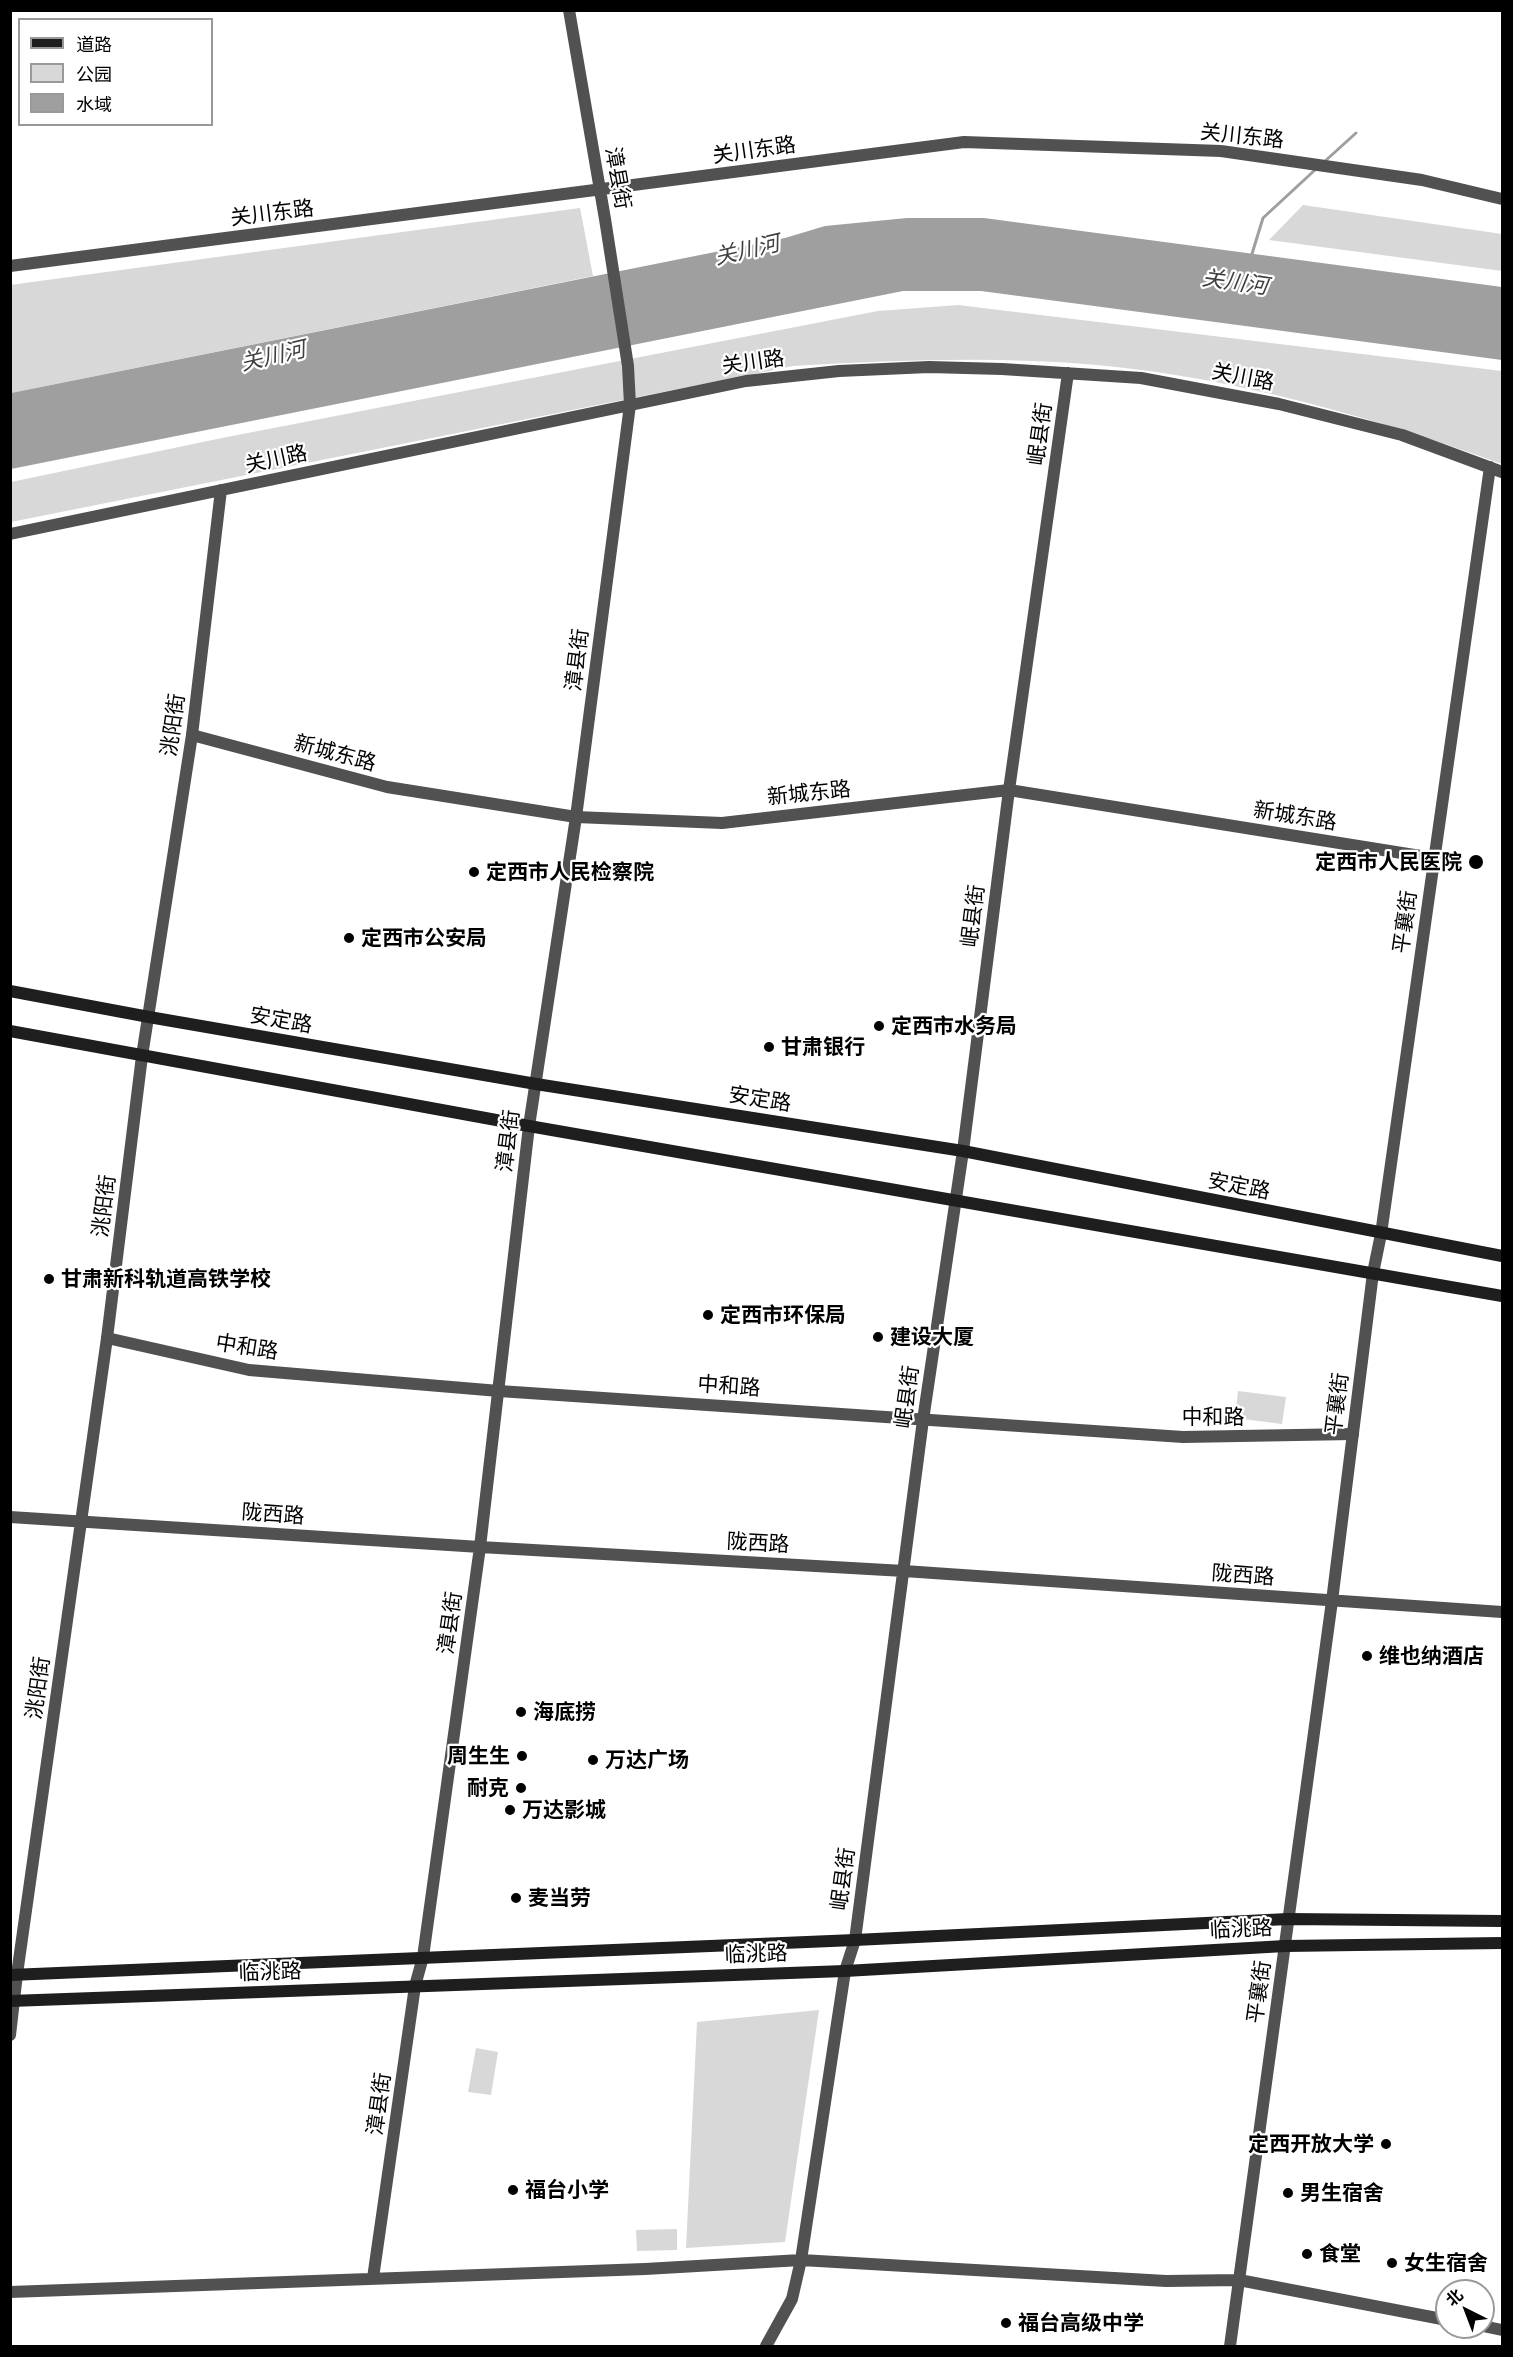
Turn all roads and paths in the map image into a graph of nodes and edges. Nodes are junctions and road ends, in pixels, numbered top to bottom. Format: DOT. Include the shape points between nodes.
graph roads {
  1 [pos="570,10"];
  2 [pos="600,191"];
  3 [pos="1503,199"];
  4 [pos="10,266"];
  5 [pos="1068,373"];
  6 [pos="630,405"];
  7 [pos="1490,467"];
  8 [pos="1503,472"];
  9 [pos="221,490"];
  10 [pos="10,534"];
  11 [pos="192,735"];
  12 [pos="1009,790"];
  13 [pos="576,817"];
  14 [pos="1433,858"];
  15 [pos="10,991"];
  16 [pos="149,1017"];
  17 [pos="10,1030"];
  18 [pos="142,1056"];
  19 [pos="536,1084"];
  20 [pos="529,1126"];
  21 [pos="963,1151"];
  22 [pos="956,1201"];
  23 [pos="1381,1234"];
  24 [pos="1503,1256"];
  25 [pos="1373,1273"];
  26 [pos="1503,1296"];
  27 [pos="107,1338"];
  28 [pos="499,1391"];
  29 [pos="924,1420"];
  30 [pos="1353,1434"];
  31 [pos="10,1517"];
  32 [pos="81,1522"];
  33 [pos="480,1547"];
  34 [pos="904,1571"];
  35 [pos="1332,1601"];
  36 [pos="1503,1612"];
  37 [pos="1288,1919"];
  38 [pos="1503,1921"];
  39 [pos="855,1940"];
  40 [pos="1503,1943"];
  41 [pos="1285,1946"];
  42 [pos="423,1957"];
  43 [pos="845,1971"];
  44 [pos="14,1974"];
  45 [pos="416,1986"];
  46 [pos="13,2001"];
  47 [pos="10,2035"];
  48 [pos="801,2260"];
  49 [pos="373,2278"];
  50 [pos="1239,2280"];
  51 [pos="10,2292"];
  52 [pos="1435,2318"];
  53 [pos="766,2346"];
  54 [pos="1230,2346"];
  1 -- 2 [label="street, 漳县街"];
  2 -- 3 [label="street, 关川东路" via="964,142 1221,151 1422,180"];
  2 -- 4 [label="street, 关川东路"];
  2 -- 6 [label="street, 漳县街" via="628,366"];
  5 -- 6 [label="street, 关川路" via="929,367 839,371 746,381"];
  5 -- 7 [label="street, 关川路" via="1140,378 1279,404 1402,435"];
  5 -- 12 [label="street, 岷县街"];
  6 -- 9 [label="street, 关川路"];
  6 -- 13 [label="street, 漳县街"];
  7 -- 8 [label="street, 关川路"];
  7 -- 14 [label="street, 平襄街"];
  9 -- 10 [label="street, 关川路"];
  9 -- 11 [label="street, 洮阳街"];
  11 -- 13 [label="street, 新城东路" via="387,787"];
  11 -- 16 [label="street, 洮阳街"];
  12 -- 13 [label="street, 新城东路" via="722,823"];
  12 -- 14 [label="street, 新城东路"];
  12 -- 21 [label="street, 岷县街"];
  13 -- 19 [label="street, 漳县街"];
  14 -- 23 [label="street, 平襄街"];
  15 -- 16 [label="main road, 安定路"];
  16 -- 18 [label="street, 洮阳街"];
  16 -- 19 [label="main road, 安定路"];
  17 -- 18 [label="main road"];
  18 -- 20 [label="main road"];
  18 -- 27 [label="street, 洮阳街"];
  19 -- 20 [label="street, 漳县街"];
  19 -- 21 [label="main road, 安定路"];
  20 -- 22 [label="main road"];
  20 -- 28 [label="street, 漳县街"];
  21 -- 22 [label="street, 岷县街"];
  21 -- 23 [label="main road, 安定路"];
  22 -- 25 [label="main road"];
  22 -- 29 [label="street, 岷县街"];
  23 -- 24 [label="main road, 安定路"];
  23 -- 25 [label="street, 平襄街"];
  25 -- 26 [label="main road"];
  25 -- 30 [label="street, 平襄街"];
  27 -- 28 [label="street, 中和路" via="249,1370"];
  27 -- 32 [label="street, 洮阳街"];
  28 -- 29 [label="street, 中和路"];
  28 -- 33 [label="street, 漳县街"];
  29 -- 30 [label="street, 中和路" via="1183,1437"];
  29 -- 34 [label="street, 岷县街"];
  30 -- 35 [label="street, 平襄街"];
  31 -- 32 [label="street, 陇西路"];
  32 -- 33 [label="street, 陇西路"];
  32 -- 44 [label="street, 洮阳街"];
  33 -- 34 [label="street, 陇西路"];
  33 -- 42 [label="street, 漳县街"];
  34 -- 35 [label="street, 陇西路"];
  34 -- 39 [label="street, 岷县街"];
  35 -- 36 [label="street, 陇西路"];
  35 -- 37 [label="street, 平襄街"];
  37 -- 38 [label="main road, 临洮路"];
  37 -- 39 [label="main road, 临洮路"];
  37 -- 41 [label="street, 平襄街"];
  39 -- 42 [label="main road, 临洮路"];
  39 -- 43 [label="street, 岷县街"];
  40 -- 41 [label="main road, 临洮路"];
  41 -- 43 [label="main road, 临洮路"];
  41 -- 50 [label="street, 平襄街"];
  42 -- 44 [label="main road, 临洮路"];
  42 -- 45 [label="street, 漳县街"];
  43 -- 45 [label="main road, 临洮路"];
  43 -- 48 [label="street, 岷县街"];
  44 -- 46 [label="street, 洮阳街"];
  45 -- 46 [label="main road, 临洮路"];
  45 -- 49 [label="street, 漳县街"];
  46 -- 47 [label="street, 洮阳街"];
  48 -- 49 [label="street"];
  48 -- 50 [label="street" via="1166,2281"];
  48 -- 53 [label="street, 岷县街" via="792,2299"];
  49 -- 51 [label="street"];
  50 -- 52 [label="street"];
  50 -- 54 [label="street, 平襄街"];
}
